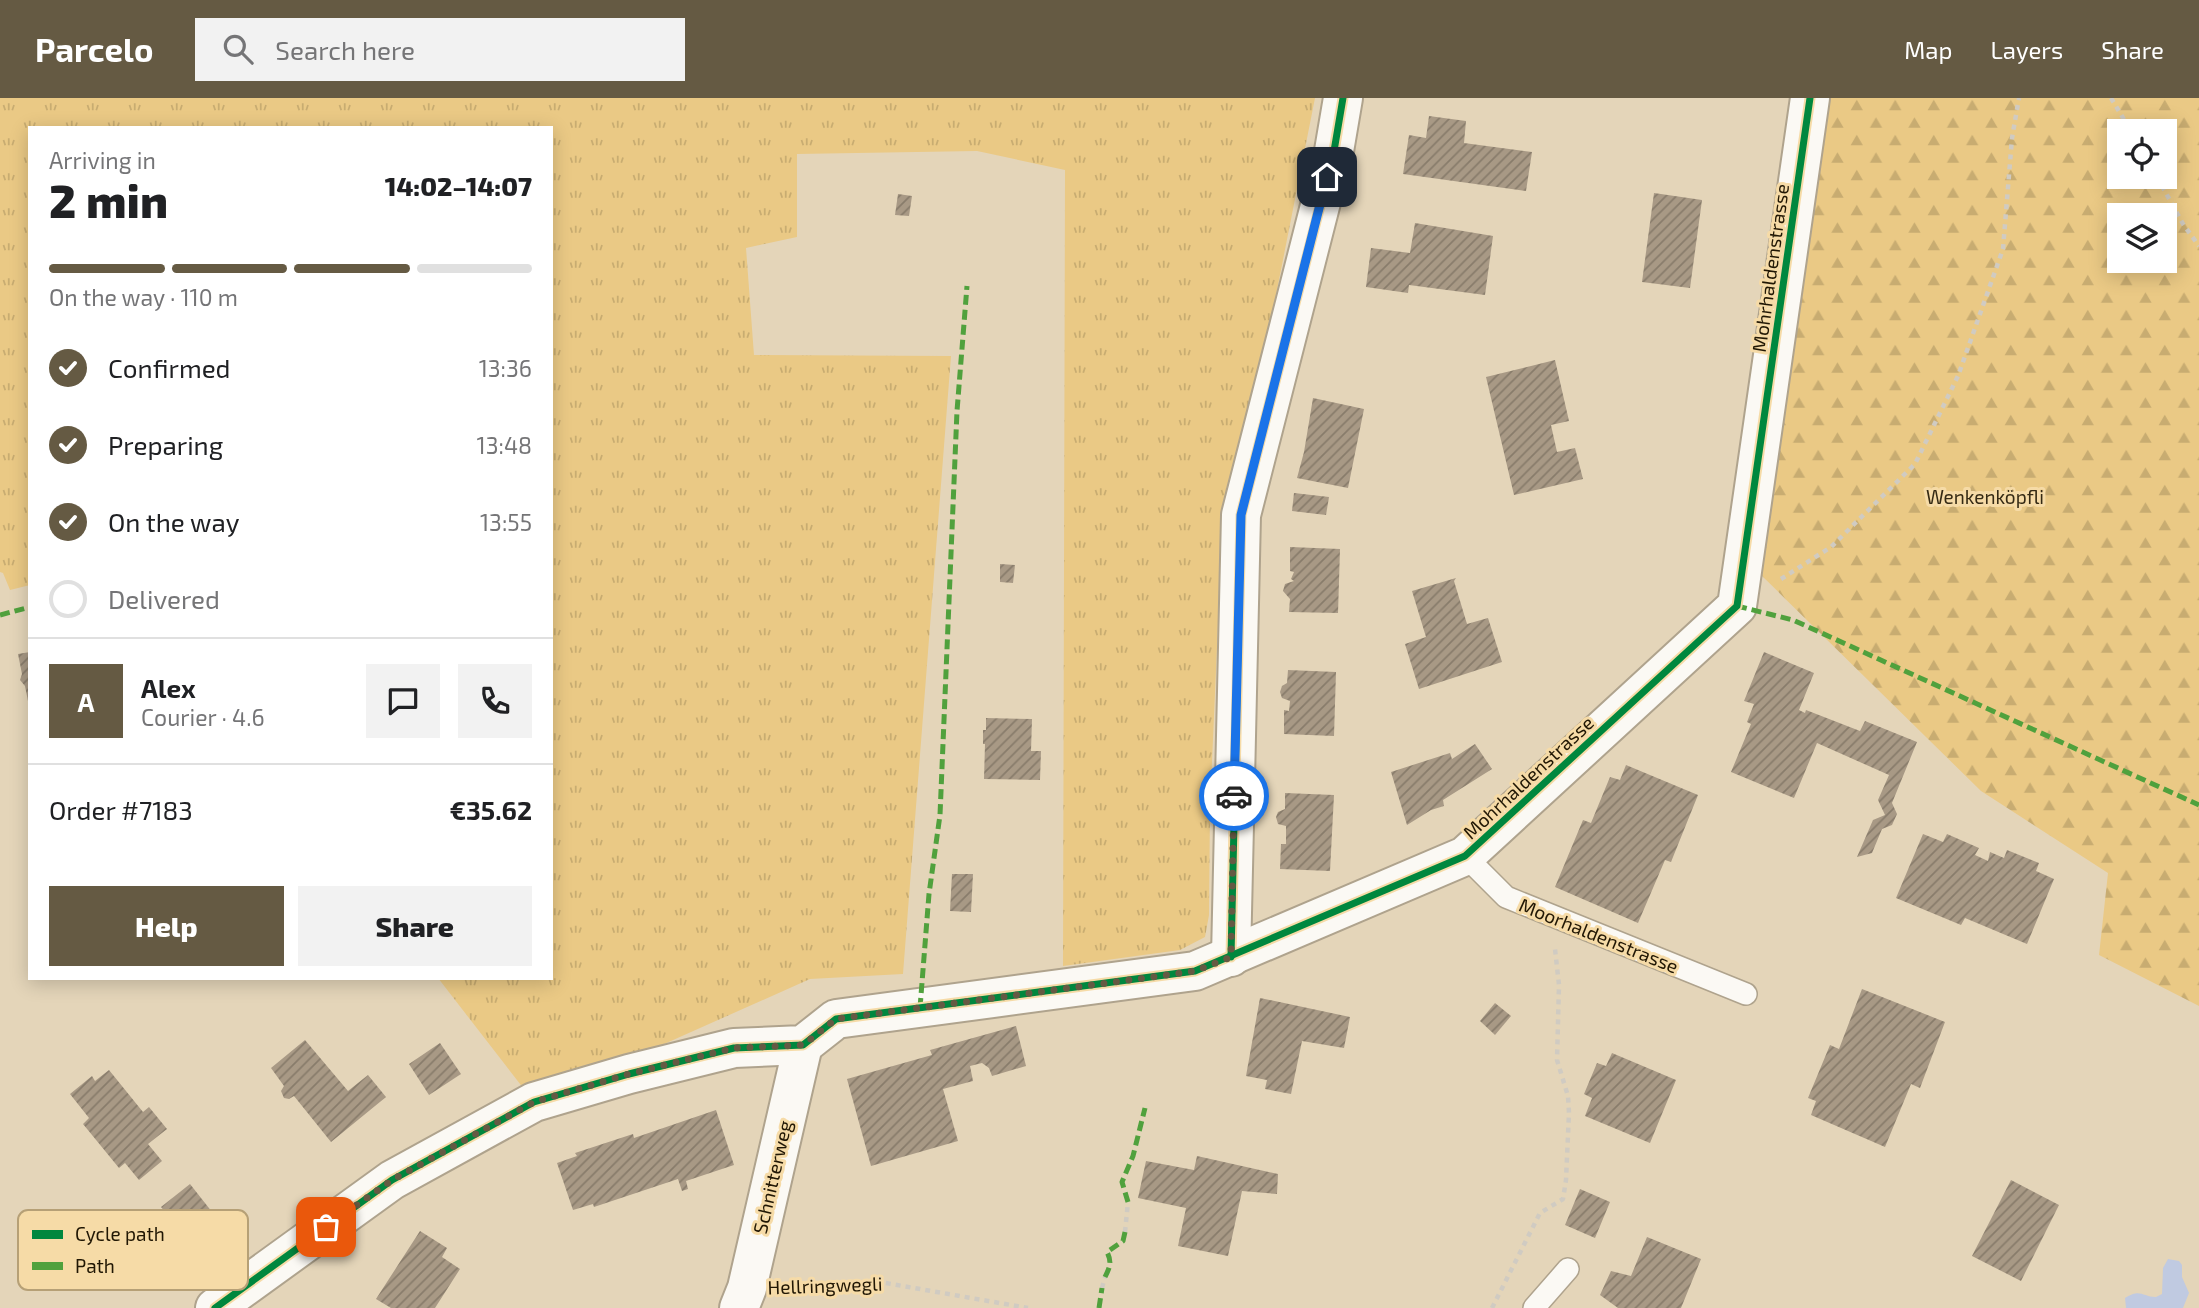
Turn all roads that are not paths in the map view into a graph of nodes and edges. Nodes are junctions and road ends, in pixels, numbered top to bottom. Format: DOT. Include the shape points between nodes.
graph roads {
  1 [pos="1343,98"];
  2 [pos="1810,98"];
  3 [pos="1465,856"];
  4 [pos="1231,957"];
  5 [pos="1746,994"];
  6 [pos="803,1045"];
  7 [pos="1568,1269"];
  8 [pos="248,1284"];
  9 [pos="240,1290"];
  10 [pos="743,1298"];
  11 [pos="215,1308"];
  12 [pos="1535,1308"];
  1 -- 4 [label="street" via="1334,150 1241,515"];
  2 -- 3 [label="street, Mohrhaldenstrasse" via="1737,606"];
  3 -- 4 [label="street, Mohrhaldenstrasse"];
  3 -- 5 [label="lane, Moorhaldenstrasse" via="1506,897"];
  4 -- 6 [label="street, Mohrhaldenstrasse" via="1195,971 836,1019"];
  6 -- 8 [label="street" via="734,1048 534,1102 392,1180"];
  6 -- 10 [label="street, Schnitterweg"];
  7 -- 12 [label="lane"];
  9 -- 11 [label="street"];
}
